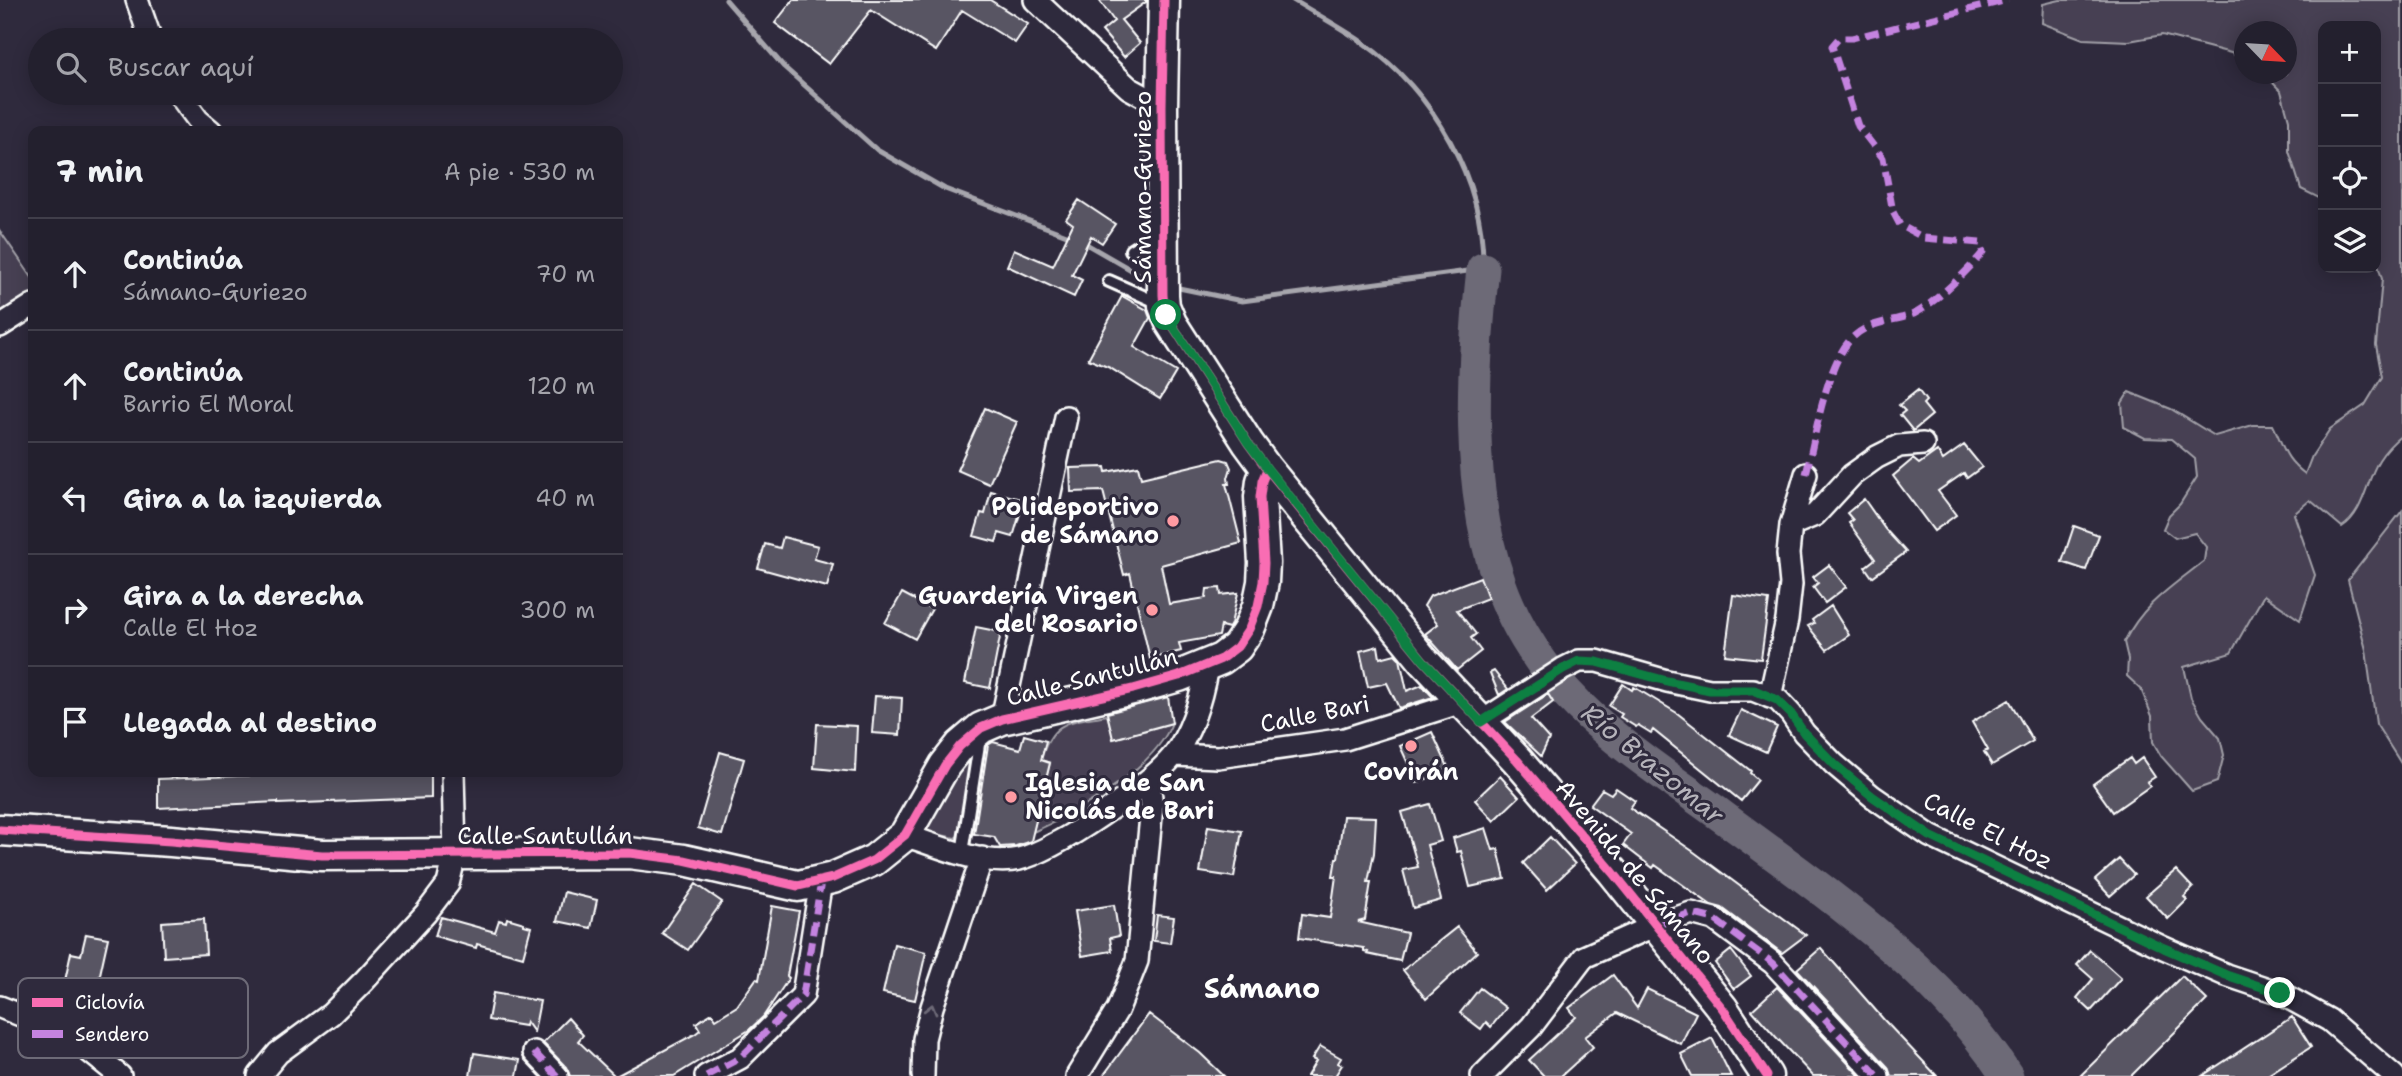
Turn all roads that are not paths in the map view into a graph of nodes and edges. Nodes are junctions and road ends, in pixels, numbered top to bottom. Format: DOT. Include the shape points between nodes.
graph roads {
  1 [pos="136,0"];
  2 [pos="1035,0"];
  3 [pos="1164,0"];
  4 [pos="146,28"];
  5 [pos="187,105"];
  6 [pos="1162,106"];
  7 [pos="205,126"];
  8 [pos="1162,236"];
  9 [pos="1131,250"];
  10 [pos="1109,281"];
  11 [pos="1163,291"];
  12 [pos="28,308"];
  13 [pos="0,326"];
  14 [pos="1066,417"];
  15 [pos="1923,444"];
  16 [pos="1267,468"];
  17 [pos="1806,474"];
  18 [pos="1791,525"];
  19 [pos="1207,666"];
  20 [pos="1770,697"];
  21 [pos="1472,712"];
  22 [pos="992,724"];
  23 [pos="1174,755"];
  24 [pos="453,777"];
  25 [pos="1149,781"];
  26 [pos="0,830"];
  27 [pos="905,835"];
  28 [pos="455,855"];
  29 [pos="972,855"];
  30 [pos="821,881"];
  31 [pos="1656,925"];
  32 [pos="0,1007"];
  33 [pos="18,1014"];
  34 [pos="534,1052"];
  35 [pos="98,1058"];
  36 [pos="120,1076"];
  37 [pos="259,1076"];
  38 [pos="557,1076"];
  39 [pos="706,1076"];
  40 [pos="923,1076"];
  41 [pos="1077,1076"];
  42 [pos="1482,1076"];
  43 [pos="1767,1076"];
  44 [pos="1878,1076"];
  45 [pos="2394,1076"];
  1 -- 4 [label="street"];
  2 -- 6 [label="street" via="1129,88"];
  3 -- 6 [label="street, Sámano-Guriezo"];
  5 -- 7 [label="street"];
  6 -- 8 [label="street, Sámano-Guriezo"];
  8 -- 9 [label="lane"];
  8 -- 11 [label="street, Sámano-Guriezo"];
  10 -- 11 [label="lane"];
  11 -- 16 [label="street, Sámano-Guriezo" via="1175,331"];
  12 -- 13 [label="street"];
  14 -- 22 [label="street"];
  15 -- 18 [label="street" via="1899,446 1877,457 1852,475 1815,514"];
  16 -- 19 [label="street, Calle Santullán" via="1260,497 1264,563 1258,606 1237,647"];
  16 -- 21 [label="street, Sámano-Guriezo" via="1423,660"];
  17 -- 18 [label="street"];
  18 -- 20 [label="street" via="1787,620"];
  19 -- 22 [label="street, Calle Santullán"];
  19 -- 23 [label="street" via="1194,716"];
  20 -- 21 [label="street, Calle Bari" via="1754,690 1710,690 1579,661 1519,697"];
  20 -- 45 [label="street, Calle El Hoz" via="1834,764 1930,836 2164,948 2280,993 2329,1020"];
  21 -- 23 [label="street, Calle Bari" via="1345,739 1218,757"];
  21 -- 31 [label="street, Avenida de Sámano"];
  22 -- 27 [label="street, Calle Santullán" via="960,746"];
  22 -- 29 [label="lane"];
  23 -- 25 [label="street"];
  24 -- 28 [label="street"];
  25 -- 29 [label="street" via="1038,852 1018,859"];
  25 -- 41 [label="street" via="1152,806 1137,961 1118,1009"];
  26 -- 28 [label="street, Calle Santullán" via="322,855"];
  27 -- 29 [label="street"];
  27 -- 30 [label="street, Calle Santullán" via="874,860"];
  28 -- 30 [label="street, Calle Santullán" via="629,853 684,860 798,886"];
  28 -- 37 [label="street" via="448,884 426,914 331,1013 278,1054"];
  40 -- 29 [label="street, one-way" via="924,1039"];
  30 -- 39 [label="street" via="803,995 740,1058"];
  31 -- 42 [label="street" via="1584,957 1531,1027"];
  31 -- 43 [label="street, Avenida de Sámano" via="1723,1009"];
  31 -- 44 [label="street" via="1691,913 1714,919 1773,963"];
  32 -- 33 [label="street"];
  34 -- 38 [label="street"];
  35 -- 36 [label="street"];
}
